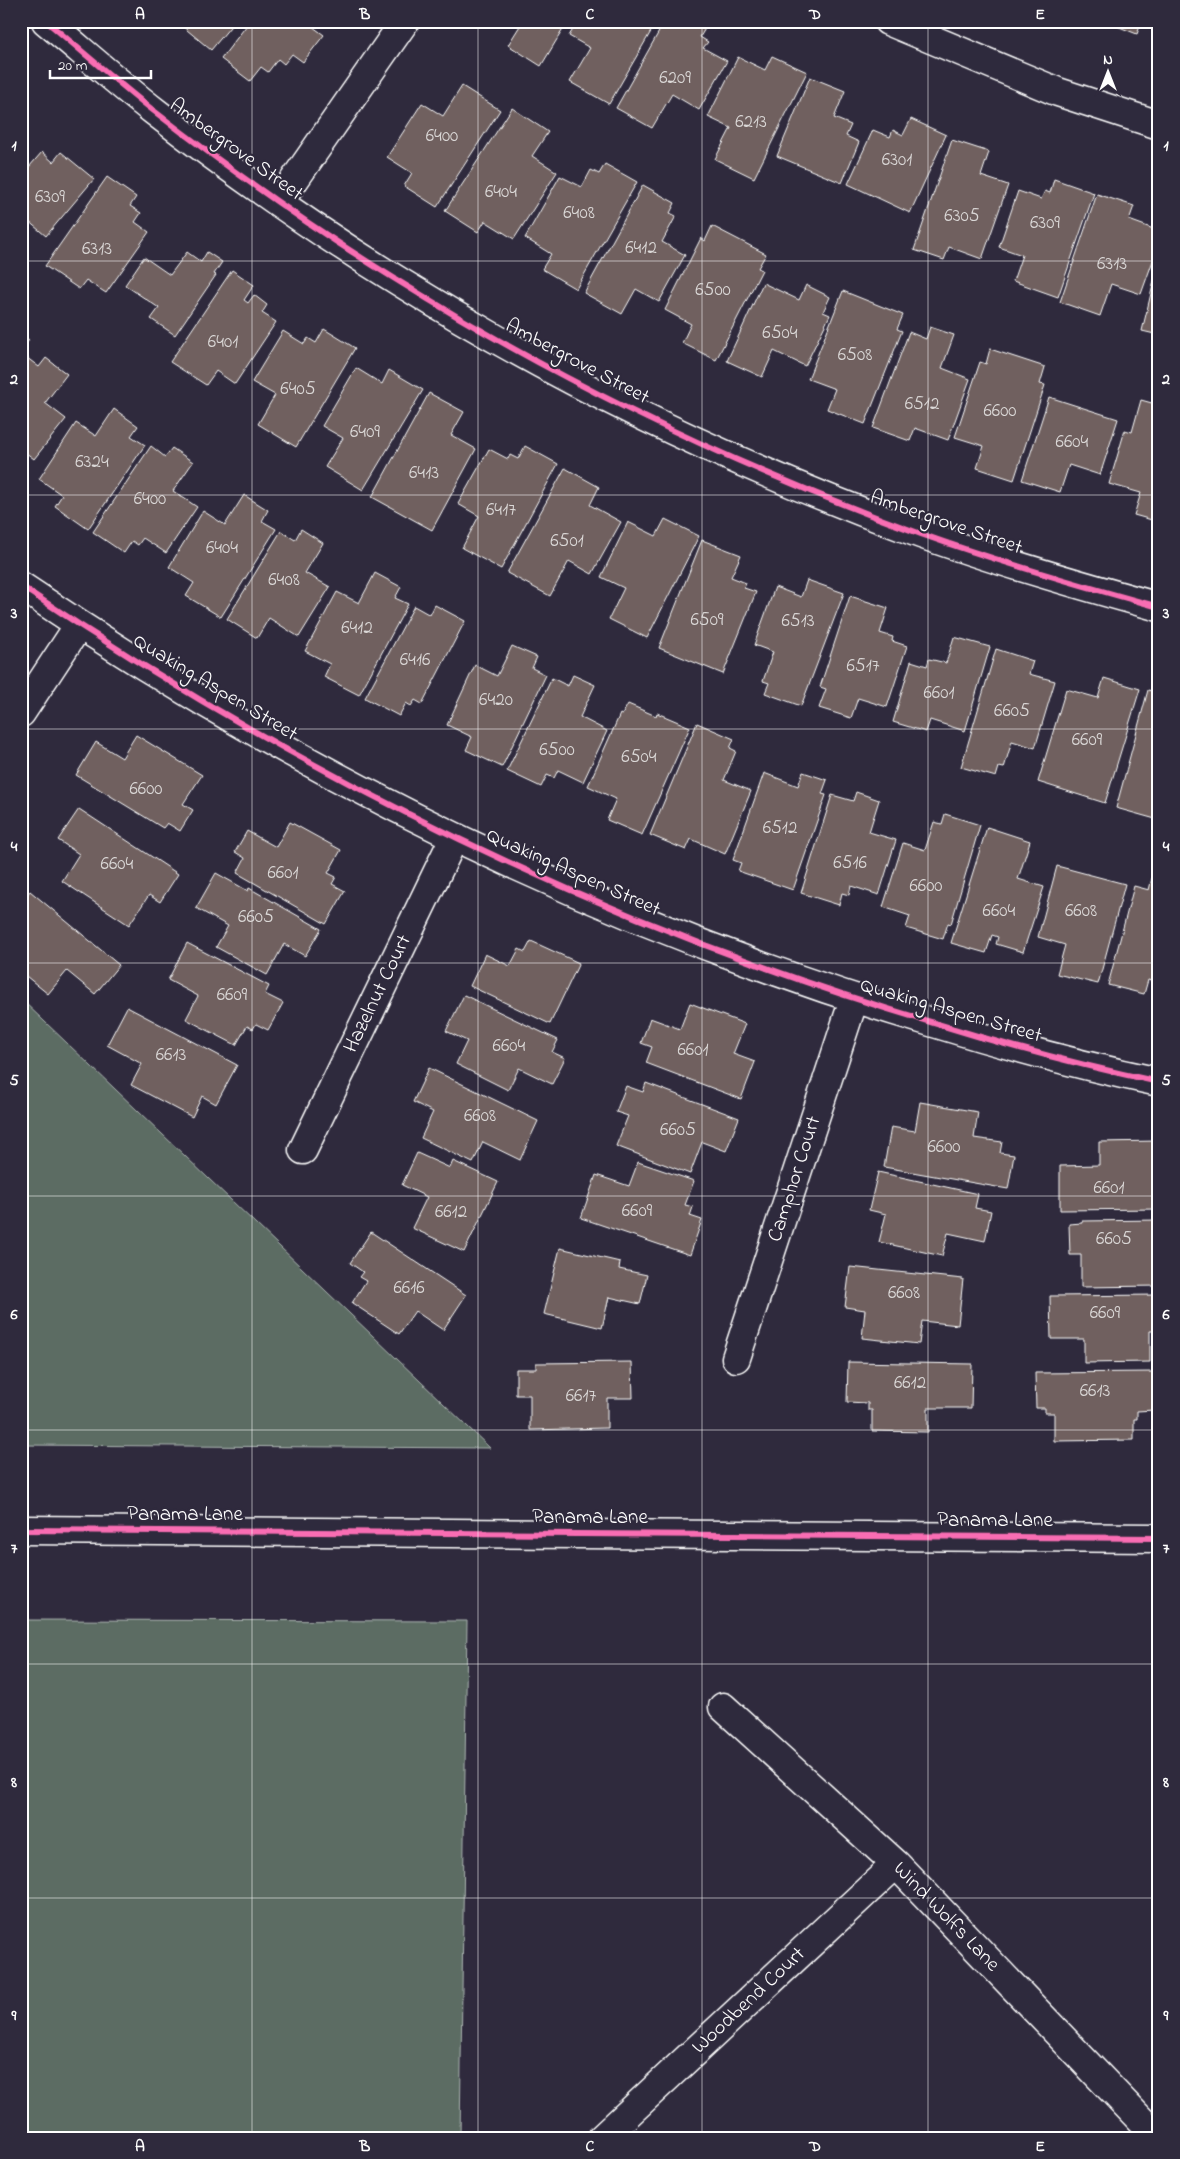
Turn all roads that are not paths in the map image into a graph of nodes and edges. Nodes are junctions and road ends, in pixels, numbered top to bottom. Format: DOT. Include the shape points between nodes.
graph roads {
  1 [pos="46,21"];
  2 [pos="405,21"];
  3 [pos="904,24"];
  4 [pos="1159,125"];
  5 [pos="279,202"];
  6 [pos="21,586"];
  7 [pos="1159,606"];
  8 [pos="79,625"];
  9 [pos="21,713"];
  10 [pos="454,838"];
  11 [pos="854,999"];
  12 [pos="1159,1082"];
  13 [pos="303,1150"];
  14 [pos="736,1358"];
  15 [pos="21,1530"];
  16 [pos="1159,1538"];
  17 [pos="723,1707"];
  18 [pos="896,1864"];
  19 [pos="602,2138"];
  20 [pos="1158,2138"];
  1 -- 5 [label="street, Ambergrove Street" via="154,110"];
  2 -- 5 [label="street"];
  3 -- 4 [label="street" via="1058,92"];
  5 -- 7 [label="street, Ambergrove Street" via="400,282 525,355 654,422 787,481 921,534 1059,579"];
  6 -- 8 [label="street, Quaking Aspen Street"];
  8 -- 9 [label="street"];
  8 -- 10 [label="street, Quaking Aspen Street" via="222,714 370,796"];
  10 -- 11 [label="street, Quaking Aspen Street" via="608,908"];
  10 -- 13 [label="street, Hazelnut Court"];
  11 -- 12 [label="street, Quaking Aspen Street" via="1016,1048"];
  11 -- 14 [label="street, Camphor Court"];
  15 -- 16 [label="street, Panama Lane"];
  17 -- 18 [label="street, Wind Wolfs Lane"];
  18 -- 19 [label="street, Woodbend Court"];
  18 -- 20 [label="street, Wind Wolfs Lane"];
}
